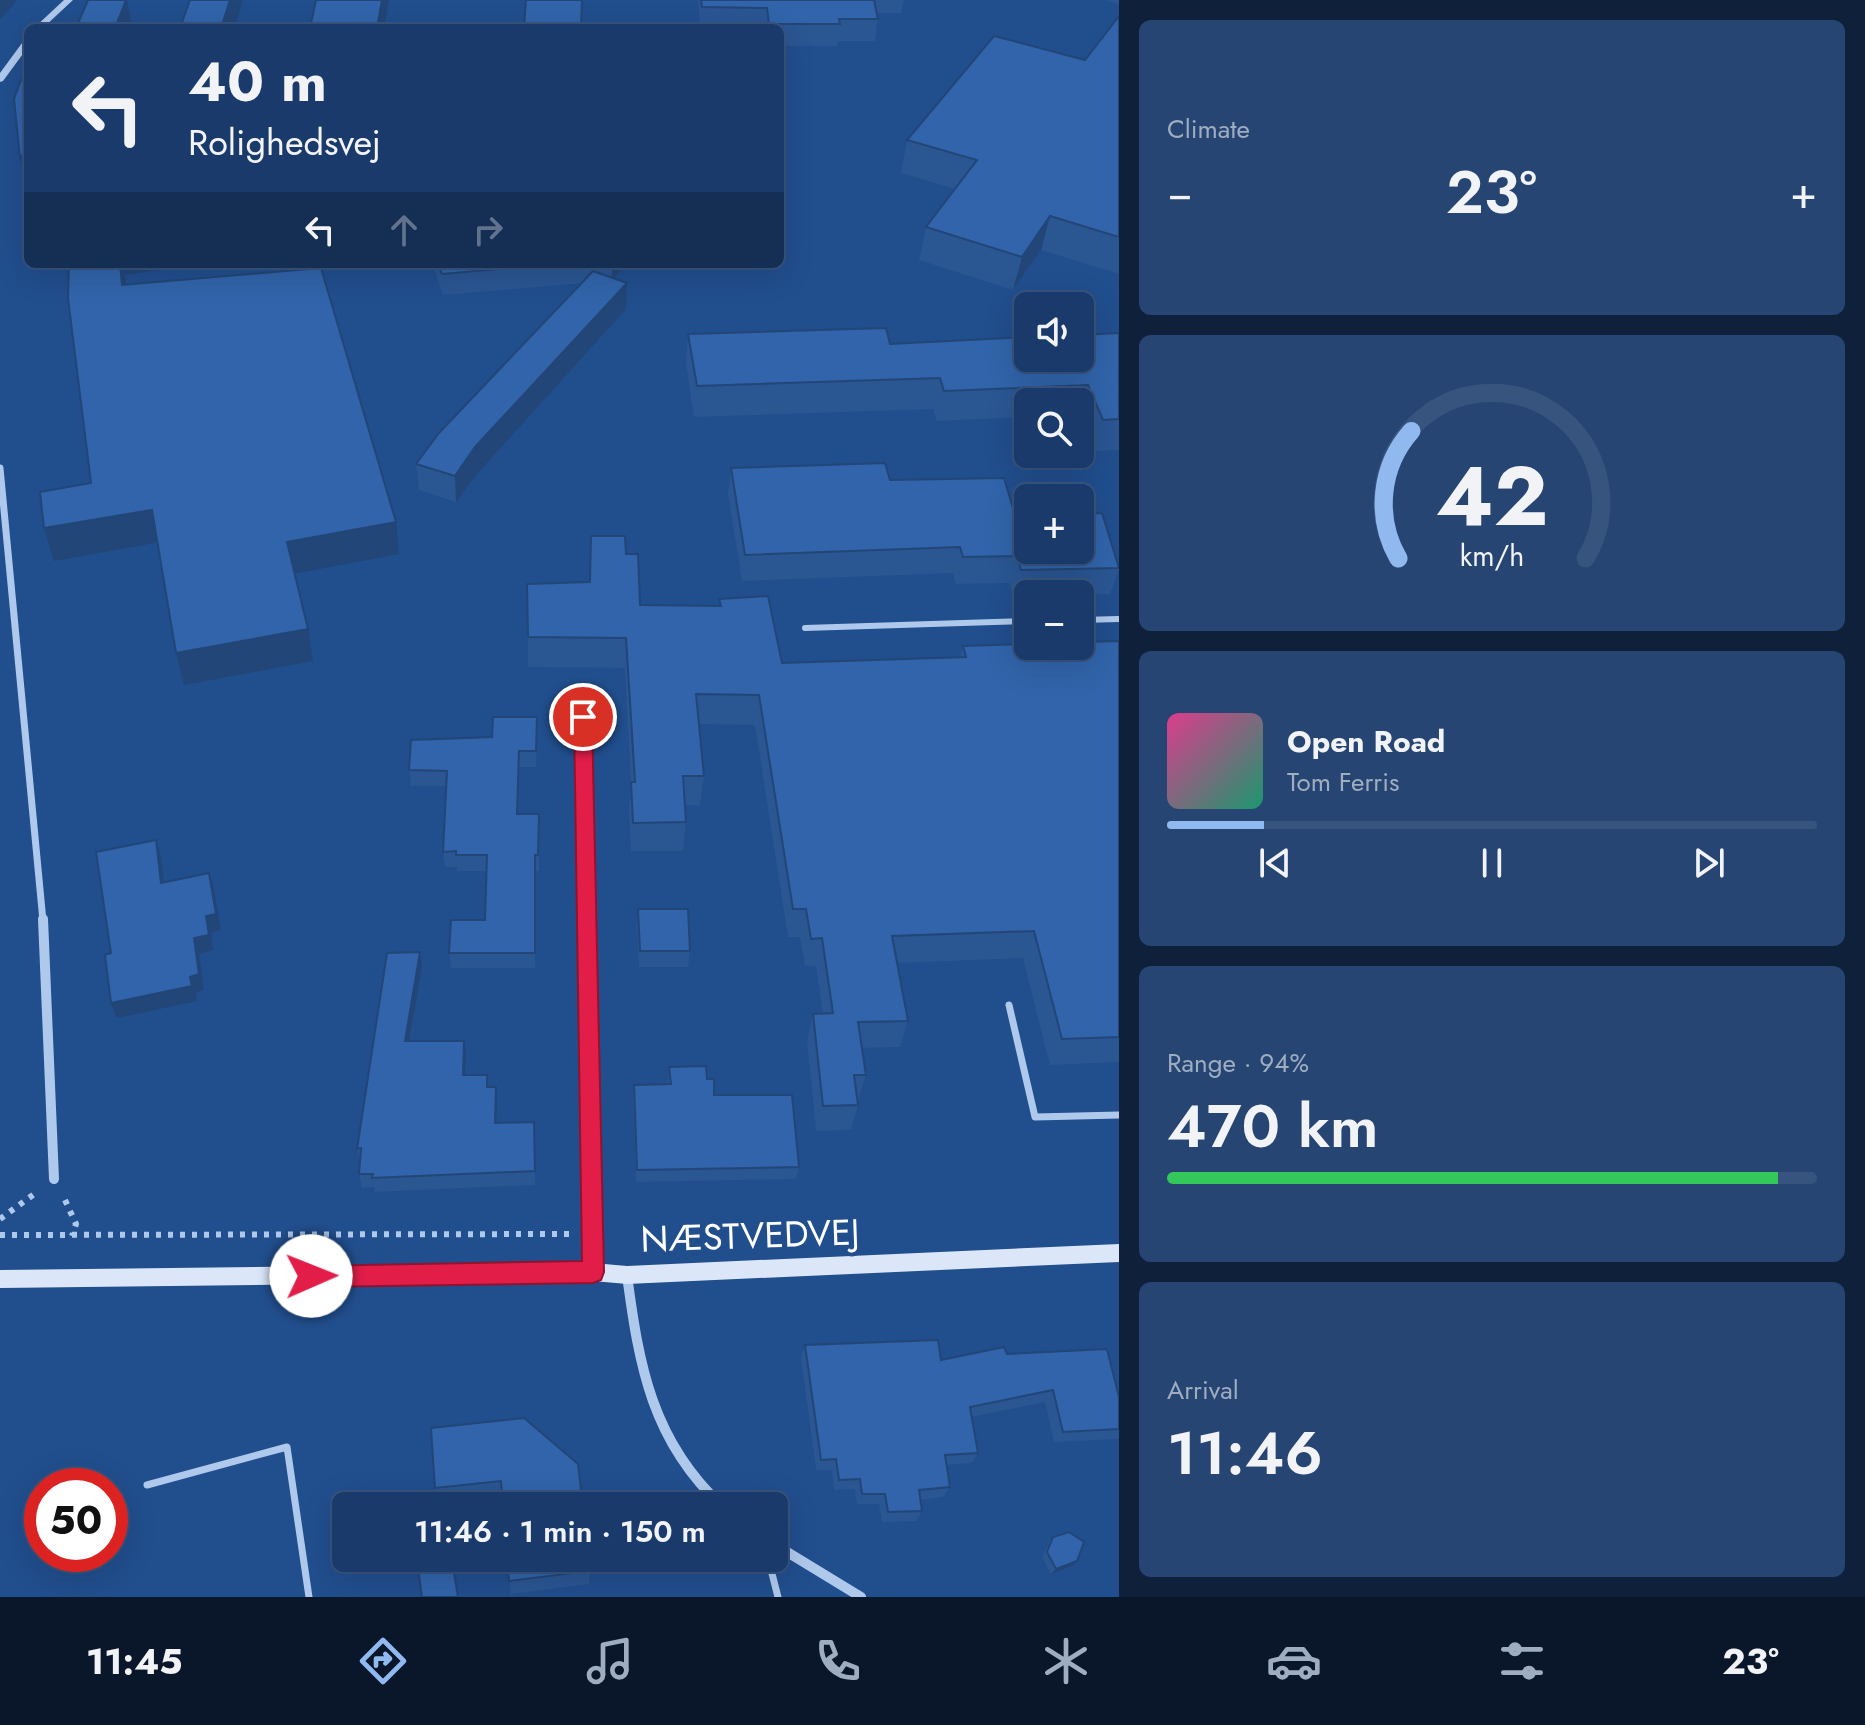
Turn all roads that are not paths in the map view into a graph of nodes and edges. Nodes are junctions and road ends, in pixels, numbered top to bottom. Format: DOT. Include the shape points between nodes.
graph roads {
  1 [pos="69,0"];
  2 [pos="42,24"];
  3 [pos="24,46"];
  4 [pos="0,79"];
  5 [pos="0,468"];
  6 [pos="1119,619"];
  7 [pos="1094,620"];
  8 [pos="1014,621"];
  9 [pos="805,628"];
  10 [pos="583,687"];
  11 [pos="1009,1005"];
  12 [pos="1119,1115"];
  13 [pos="54,1179"];
  14 [pos="1119,1253"];
  15 [pos="593,1272"];
  16 [pos="627,1275"];
  17 [pos="0,1279"];
  18 [pos="147,1485"];
  19 [pos="706,1492"];
  20 [pos="788,1553"];
  21 [pos="772,1572"];
  22 [pos="309,1597"];
  23 [pos="778,1597"];
  24 [pos="861,1597"];
  1 -- 2 [label="street"];
  3 -- 4 [label="street"];
  5 -- 13 [label="street" via="47,966"];
  6 -- 7 [label="lane"];
  8 -- 9 [label="lane"];
  10 -- 15 [label="street"];
  11 -- 12 [label="lane" via="1035,1117"];
  14 -- 16 [label="main road, NÆSTVEDVEJ"];
  15 -- 16 [label="main road, NÆSTVEDVEJ"];
  15 -- 17 [label="main road, NÆSTVEDVEJ"];
  16 -- 19 [label="street" via="637,1348 658,1423"];
  18 -- 22 [label="lane" via="287,1447"];
  20 -- 24 [label="street"];
  21 -- 23 [label="lane"];
}
